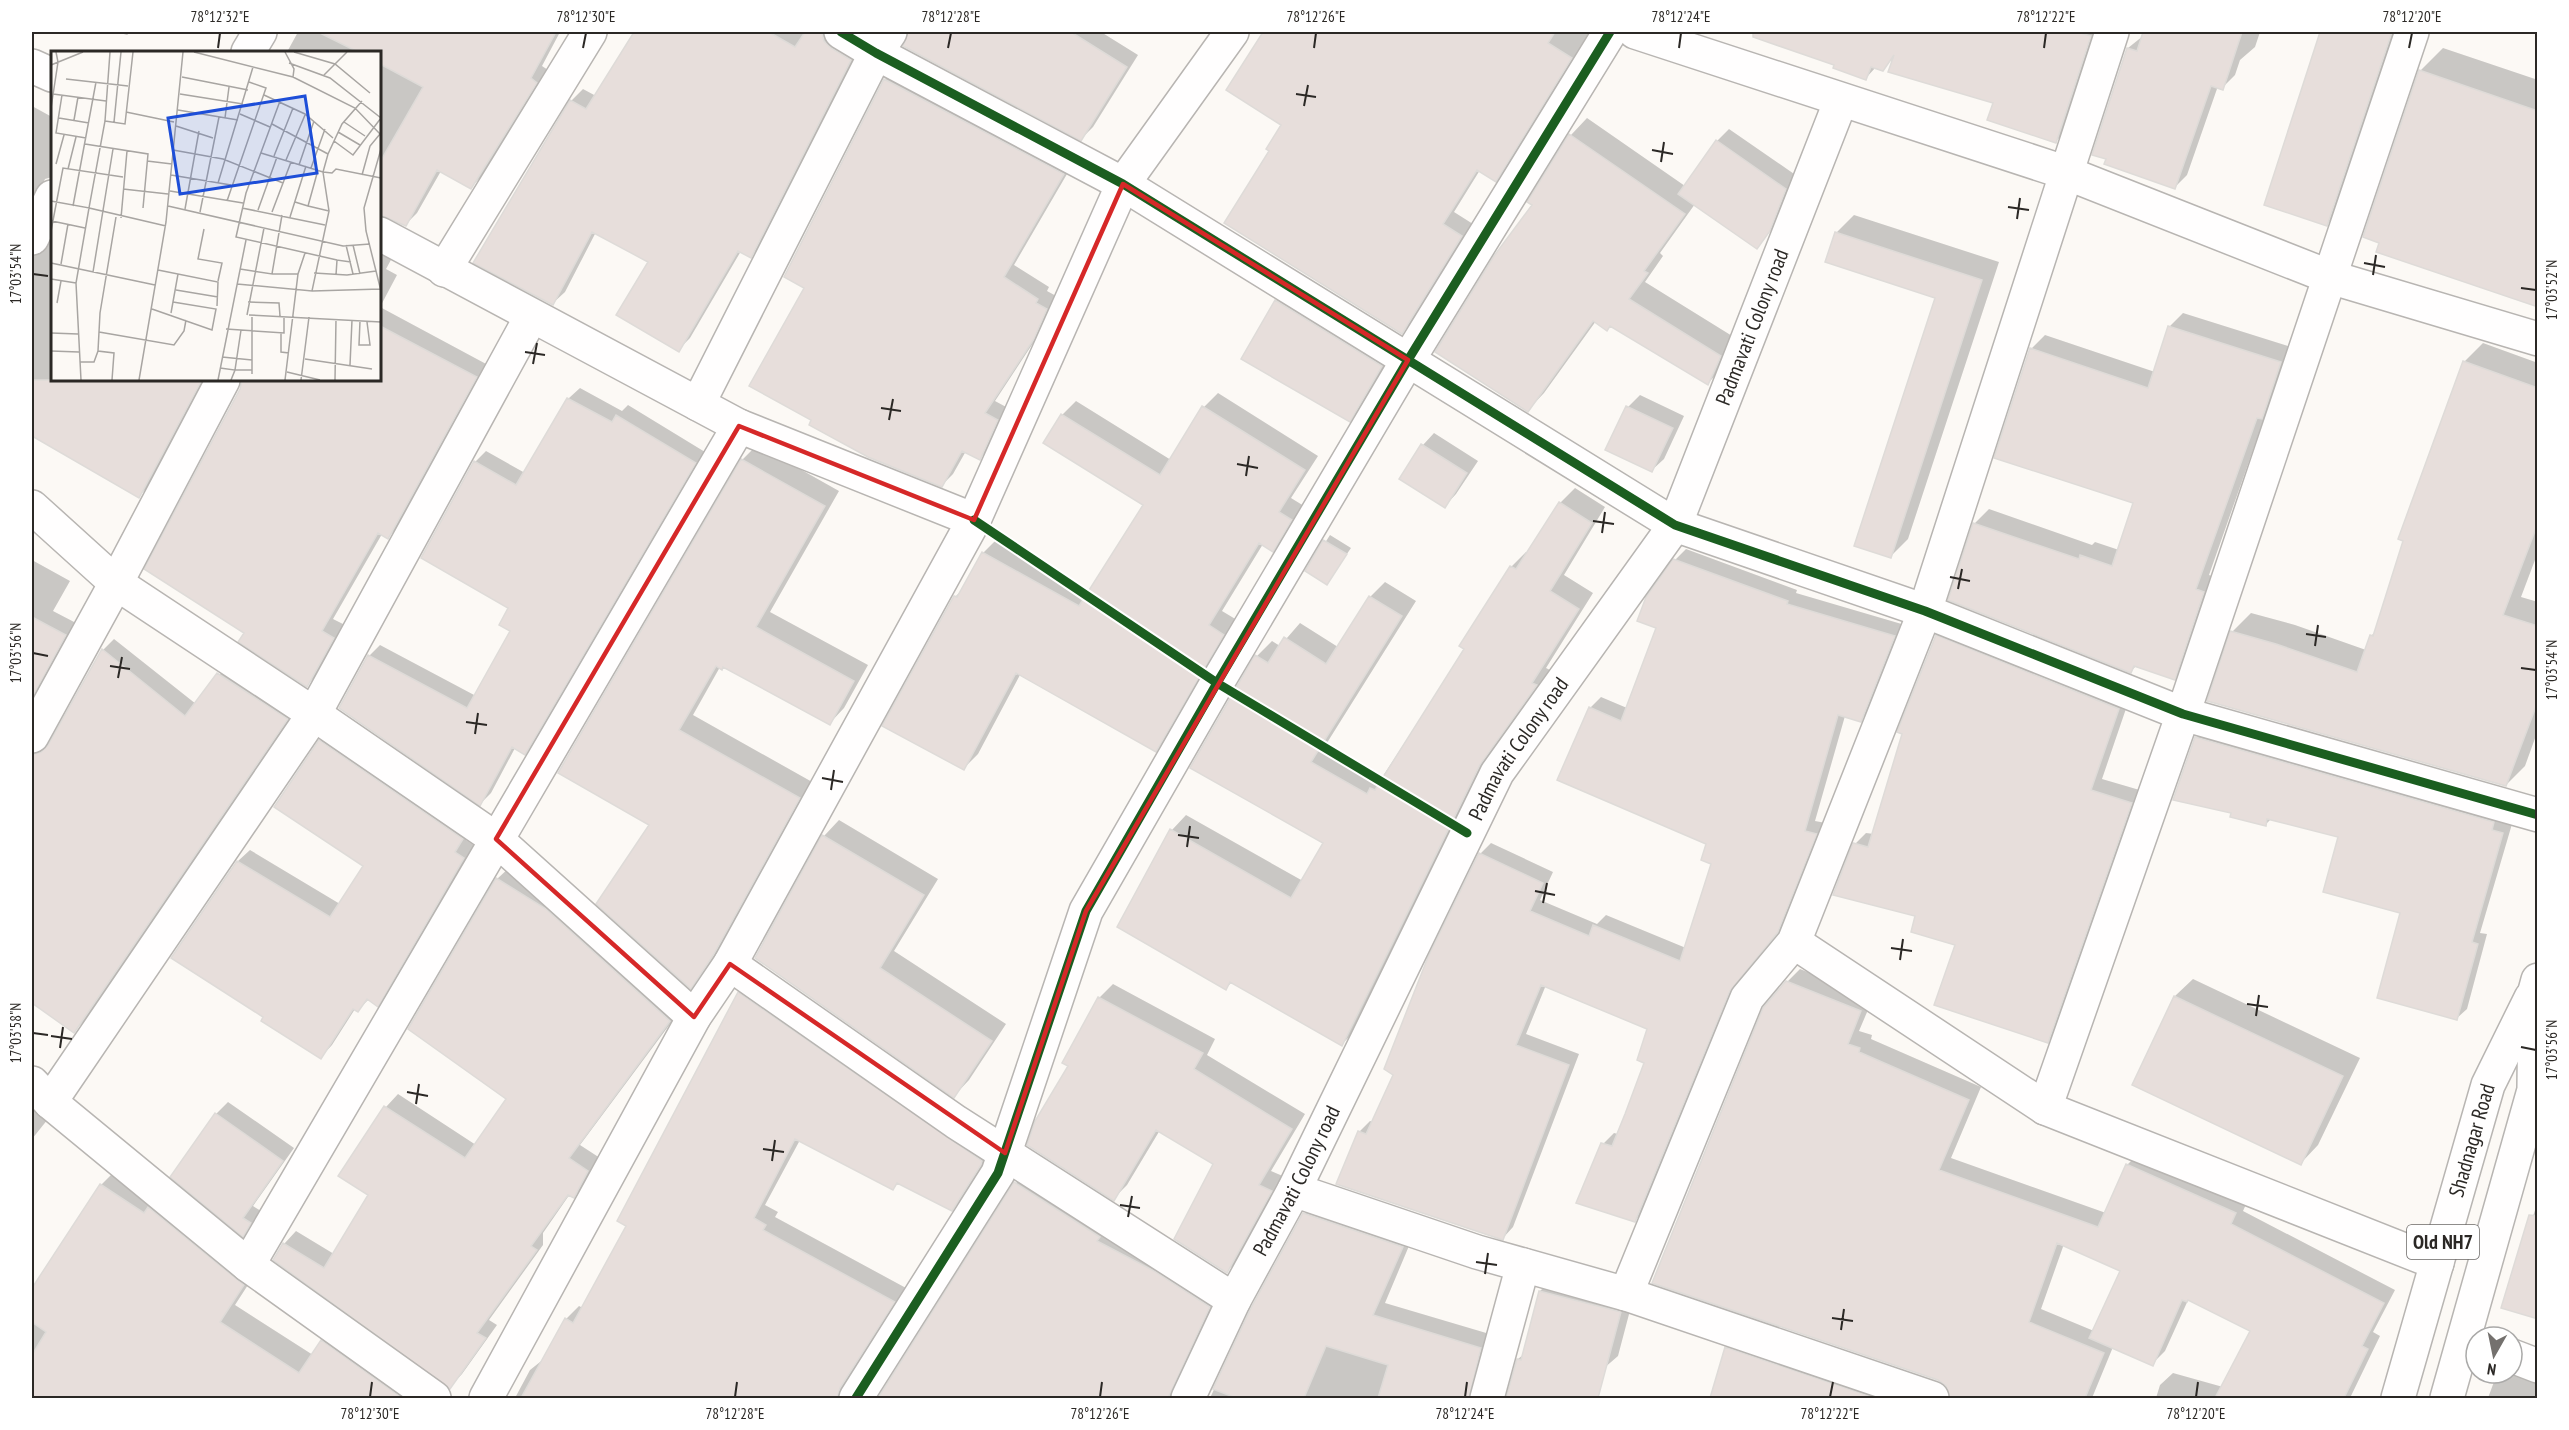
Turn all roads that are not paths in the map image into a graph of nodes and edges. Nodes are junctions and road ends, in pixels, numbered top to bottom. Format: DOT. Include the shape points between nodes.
graph roads {
  1 [pos="261,32"];
  2 [pos="590,32"];
  3 [pos="841,32"];
  4 [pos="1232,32"];
  5 [pos="1610,32"];
  6 [pos="1635,32"];
  7 [pos="2112,32"];
  8 [pos="2412,32"];
  9 [pos="883,42"];
  10 [pos="249,51"];
  11 [pos="32,66"];
  12 [pos="51,75"];
  13 [pos="1841,99"];
  14 [pos="2064,172"];
  15 [pos="1123,184"];
  16 [pos="51,199"];
  17 [pos="381,235"];
  18 [pos="32,238"];
  19 [pos="444,270"];
  20 [pos="2330,277"];
  21 [pos="531,317"];
  22 [pos="2538,339"];
  23 [pos="1408,360"];
  24 [pos="222,381"];
  25 [pos="698,404"];
  26 [pos="739,426"];
  27 [pos="32,507"];
  28 [pos="974,520"];
  29 [pos="1675,525"];
  30 [pos="116,583"];
  31 [pos="1925,611"];
  32 [pos="314,714"];
  33 [pos="2183,714"];
  34 [pos="32,736"];
  35 [pos="2538,815"];
  36 [pos="496,839"];
  37 [pos="1794,942"];
  38 [pos="730,964"];
  39 [pos="2536,986"];
  40 [pos="694,1017"];
  41 [pos="41,1092"];
  42 [pos="2045,1108"];
  43 [pos="1005,1153"];
  44 [pos="1294,1190"];
  45 [pos="2437,1263"];
  46 [pos="248,1265"];
  47 [pos="1523,1265"];
  48 [pos="1626,1294"];
  49 [pos="1234,1300"];
  50 [pos="2474,1325"];
  51 [pos="2464,1355"];
  52 [pos="434,1398"];
  53 [pos="486,1398"];
  54 [pos="856,1398"];
  55 [pos="1188,1398"];
  56 [pos="1487,1398"];
  57 [pos="1932,1398"];
  58 [pos="2398,1398"];
  59 [pos="2447,1398"];
  1 -- 10 [label="street"];
  2 -- 19 [label="street"];
  3 -- 9 [label="street"];
  4 -- 15 [label="street"];
  5 -- 23 [label="street"];
  6 -- 13 [label="street"];
  7 -- 14 [label="street"];
  8 -- 20 [label="street"];
  9 -- 15 [label="street"];
  9 -- 25 [label="street"];
  11 -- 12 [label="street"];
  13 -- 14 [label="street"];
  13 -- 29 [label="street, Padmavati Colony road"];
  14 -- 20 [label="street"];
  14 -- 31 [label="street"];
  15 -- 23 [label="street"];
  15 -- 28 [label="street"];
  16 -- 18 [label="street"];
  17 -- 19 [label="street"];
  19 -- 21 [label="street"];
  20 -- 22 [label="street"];
  20 -- 33 [label="street"];
  21 -- 25 [label="street"];
  21 -- 32 [label="street"];
  23 -- 29 [label="street"];
  23 -- 43 [label="street" via="1086,911"];
  24 -- 30 [label="street"];
  25 -- 26 [label="street"];
  26 -- 28 [label="street"];
  26 -- 36 [label="street"];
  27 -- 30 [label="street"];
  28 -- 38 [label="street"];
  29 -- 31 [label="street"];
  29 -- 44 [label="street, Padmavati Colony road" via="1497,773"];
  30 -- 32 [label="street"];
  30 -- 34 [label="street"];
  31 -- 33 [label="street"];
  31 -- 37 [label="street"];
  32 -- 36 [label="street"];
  32 -- 41 [label="street"];
  33 -- 35 [label="street"];
  33 -- 42 [label="street"];
  36 -- 40 [label="street"];
  36 -- 46 [label="street"];
  37 -- 42 [label="street"];
  37 -- 48 [label="street" via="1747,998"];
  38 -- 40 [label="street"];
  38 -- 43 [label="street"];
  39 -- 45 [label="street, Shadnagar Road / Old NH7" via="2488,1085"];
  39 -- 50 [label="street, Shadnagar Road / Old NH7" via="2534,1090"];
  40 -- 53 [label="street"];
  41 -- 46 [label="street"];
  42 -- 45 [label="street"];
  43 -- 49 [label="street"];
  43 -- 54 [label="street" via="998,1173"];
  44 -- 47 [label="street"];
  44 -- 49 [label="street, Padmavati Colony road"];
  45 -- 58 [label="street, Shadnagar Road / Old NH7"];
  46 -- 52 [label="street"];
  47 -- 48 [label="street"];
  47 -- 56 [label="street"];
  48 -- 57 [label="street"];
  49 -- 55 [label="street, Padmavati Colony road"];
  51 -- 59 [label="street, Shadnagar Road / Old NH7"];
}
